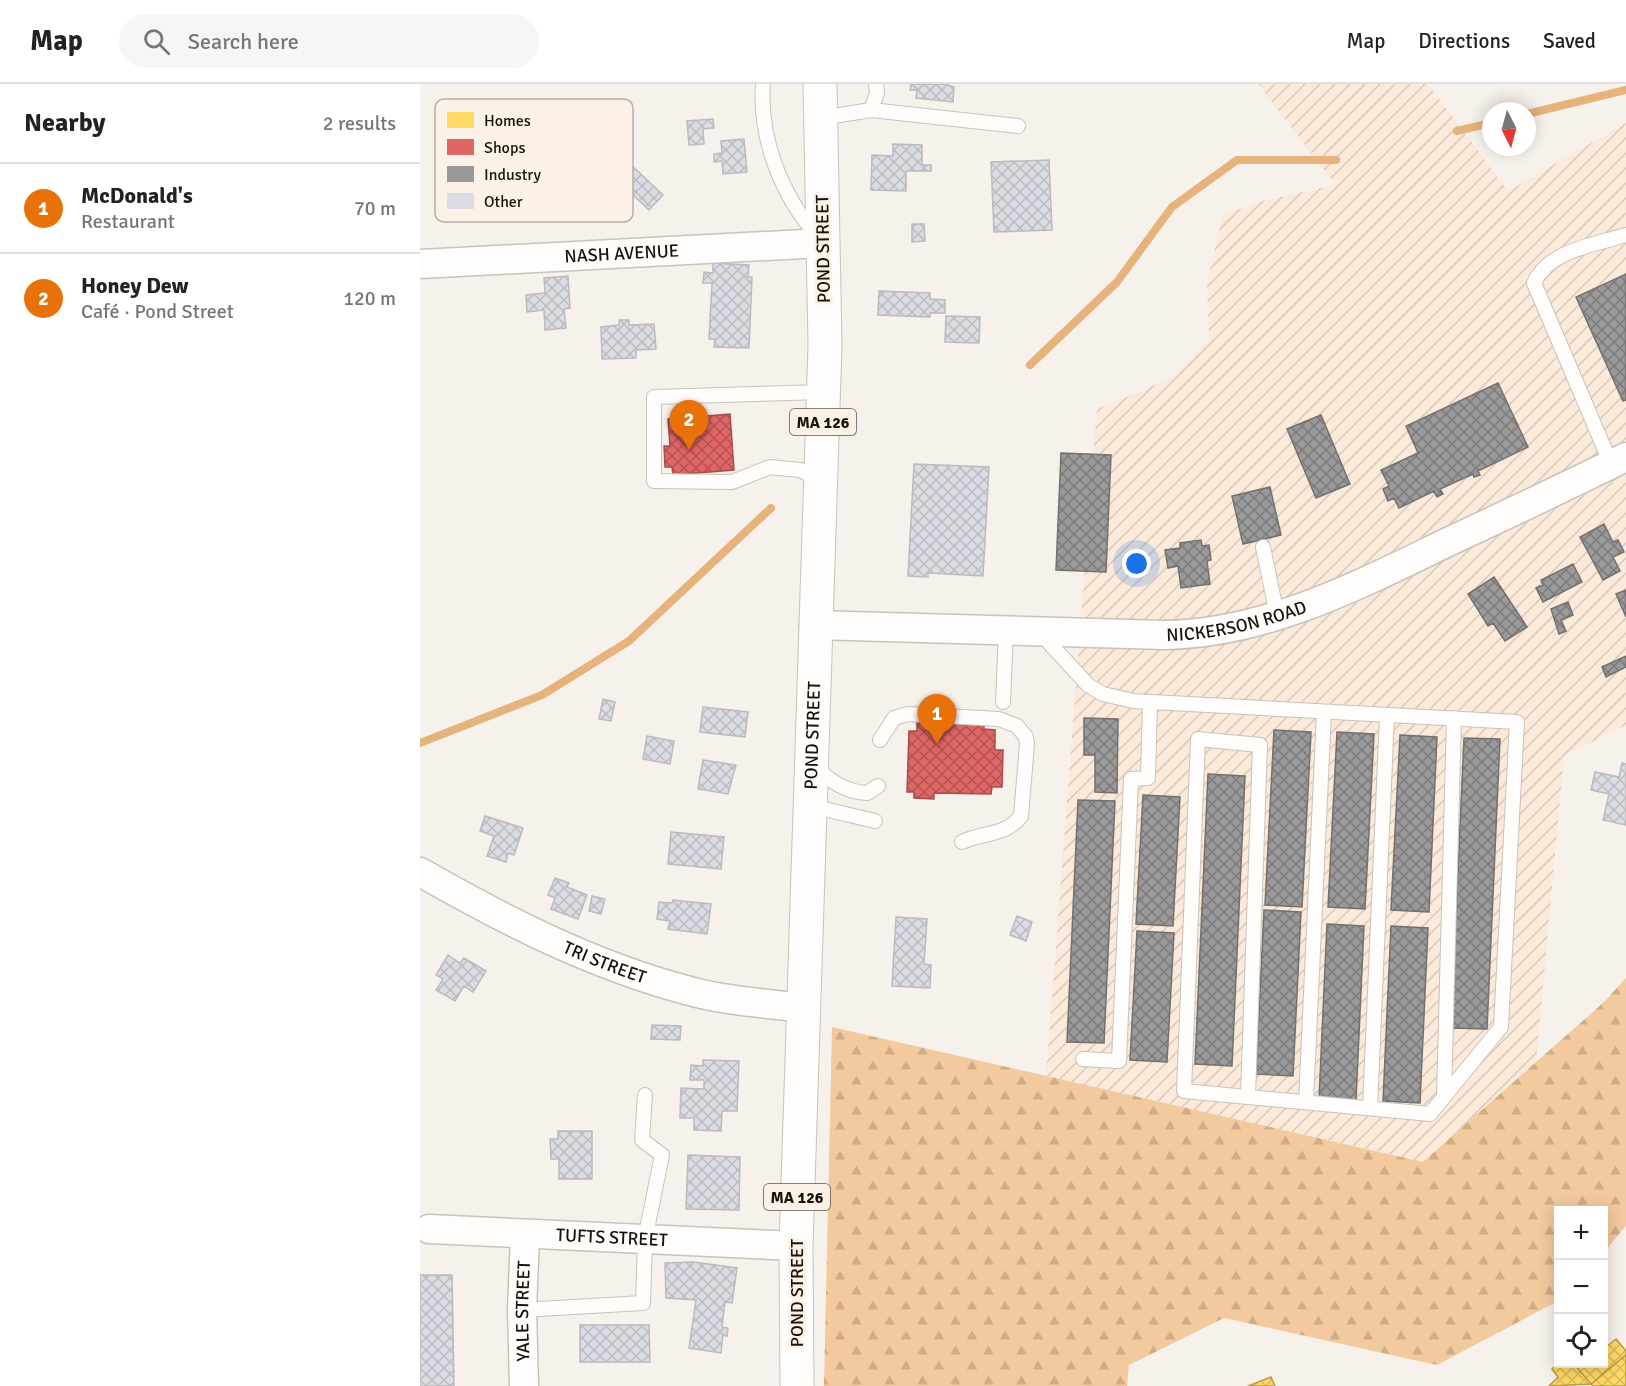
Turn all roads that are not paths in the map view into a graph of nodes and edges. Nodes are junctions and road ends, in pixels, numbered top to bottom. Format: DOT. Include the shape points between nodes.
graph roads {
  1 [pos="764,84"];
  2 [pos="820,84"];
  3 [pos="876,84"];
  4 [pos="871,110"];
  5 [pos="821,118"];
  6 [pos="1018,126"];
  7 [pos="1626,235"];
  8 [pos="823,243"];
  9 [pos="420,264"];
  10 [pos="823,392"];
  11 [pos="1618,460"];
  12 [pos="821,480"];
  13 [pos="1263,548"];
  14 [pos="1277,615"];
  15 [pos="814,625"];
  16 [pos="1006,630"];
  17 [pos="1040,632"];
  18 [pos="1003,702"];
  19 [pos="1150,703"];
  20 [pos="1324,712"];
  21 [pos="1387,715"];
  22 [pos="1454,718"];
  23 [pos="880,740"];
  24 [pos="810,760"];
  25 [pos="878,786"];
  26 [pos="808,806"];
  27 [pos="875,821"];
  28 [pos="962,842"];
  29 [pos="420,872"];
  30 [pos="803,1008"];
  31 [pos="1083,1059"];
  32 [pos="645,1095"];
  33 [pos="1248,1096"];
  34 [pos="1444,1096"];
  35 [pos="1306,1102"];
  36 [pos="1370,1108"];
  37 [pos="429,1229"];
  38 [pos="525,1236"];
  39 [pos="645,1239"];
  40 [pos="796,1246"];
  41 [pos="522,1310"];
  42 [pos="524,1386"];
  43 [pos="797,1386"];
  1 -- 8 [label="lane" via="763,113 784,188"];
  2 -- 5 [label="main road, POND STREET / MA 126"];
  3 -- 4 [label="lane"];
  4 -- 5 [label="lane"];
  4 -- 6 [label="lane"];
  5 -- 8 [label="main road, POND STREET / MA 126"];
  7 -- 11 [label="lane" via="1556,258 1540,268 1534,283"];
  8 -- 9 [label="street, NASH AVENUE"];
  8 -- 10 [label="main road, POND STREET / MA 126"];
  10 -- 12 [label="main road, POND STREET / MA 126"];
  10 -- 12 [label="lane" via="654,397 654,481 732,482 770,467 800,470"];
  11 -- 14 [label="street, NICKERSON ROAD" via="1388,571"];
  12 -- 15 [label="main road, POND STREET / MA 126"];
  13 -- 14 [label="lane"];
  14 -- 17 [label="street, NICKERSON ROAD" via="1195,635"];
  15 -- 16 [label="street, NICKERSON ROAD"];
  15 -- 24 [label="main road, POND STREET / MA 126"];
  16 -- 17 [label="street, NICKERSON ROAD"];
  16 -- 18 [label="lane"];
  17 -- 19 [label="lane" via="1088,685 1103,694"];
  19 -- 20 [label="lane"];
  19 -- 31 [label="lane" via="1148,778 1131,779 1119,1061"];
  20 -- 21 [label="lane"];
  20 -- 35 [label="lane"];
  21 -- 22 [label="lane"];
  21 -- 36 [label="lane"];
  22 -- 34 [label="lane"];
  22 -- 34 [label="lane" via="1517,722 1501,1027"];
  23 -- 28 [label="lane" via="888,723 908,714 999,719 1022,731 1027,744 1021,816 1004,830"];
  24 -- 25 [label="lane" via="831,780 850,790 867,793"];
  24 -- 26 [label="main road, POND STREET / MA 126"];
  26 -- 27 [label="lane"];
  26 -- 30 [label="main road, POND STREET / MA 126"];
  29 -- 30 [label="street, TRI STREET" via="565,946 642,977 724,999"];
  30 -- 40 [label="main road, POND STREET / MA 126"];
  32 -- 39 [label="lane" via="642,1140 662,1155"];
  33 -- 33 [label="lane" via="1184,1090 1198,739 1260,745"];
  33 -- 35 [label="lane"];
  34 -- 36 [label="lane" via="1430,1114"];
  35 -- 36 [label="lane"];
  37 -- 38 [label="street, TUFTS STREET"];
  38 -- 39 [label="street, TUFTS STREET"];
  38 -- 41 [label="street, YALE STREET"];
  39 -- 40 [label="street, TUFTS STREET"];
  39 -- 41 [label="lane" via="643,1303"];
  40 -- 43 [label="main road, POND STREET / MA 126"];
  41 -- 42 [label="street, YALE STREET"];
}
